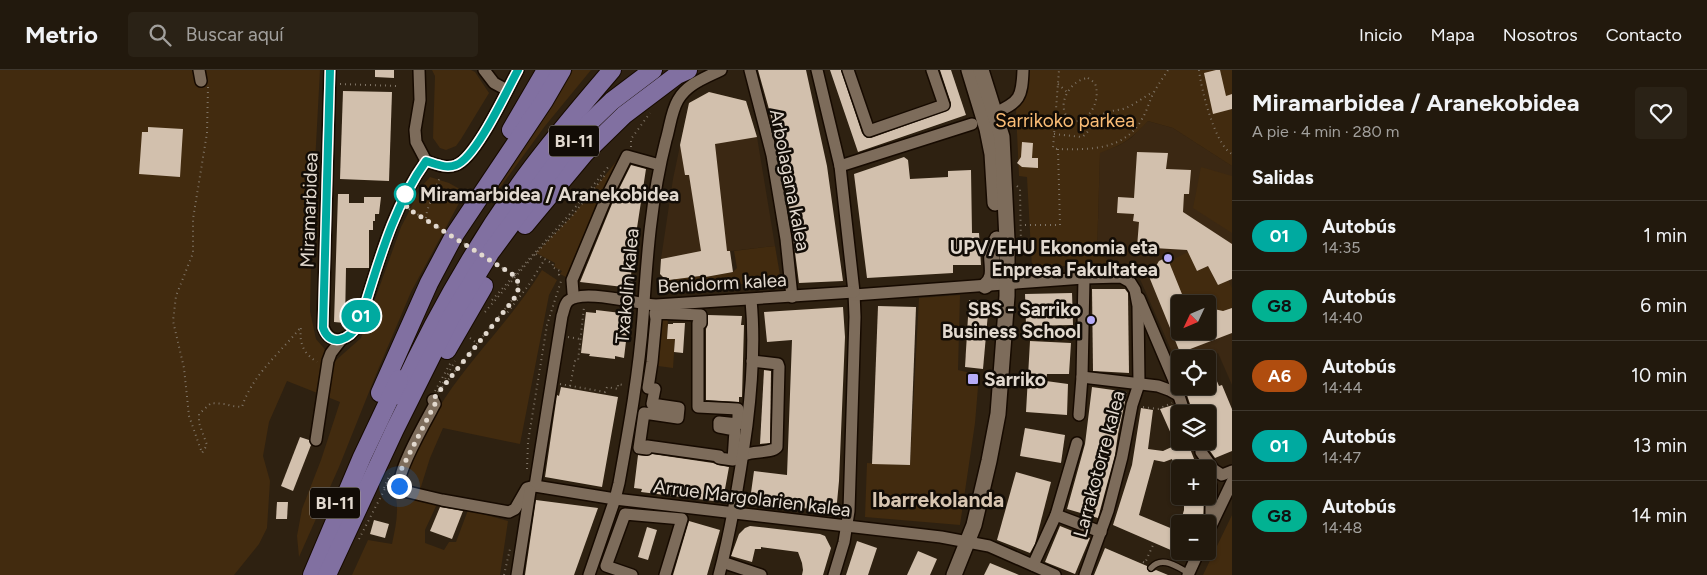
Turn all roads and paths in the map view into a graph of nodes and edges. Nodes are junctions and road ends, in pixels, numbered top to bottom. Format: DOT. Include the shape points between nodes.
graph roads {
  1 [pos="330,70"];
  2 [pos="419,70"];
  3 [pos="484,70"];
  4 [pos="518,70"];
  5 [pos="546,70"];
  6 [pos="562,70"];
  7 [pos="653,70"];
  8 [pos="688,70"];
  9 [pos="721,70"];
  10 [pos="750,70"];
  11 [pos="816,70"];
  12 [pos="848,70"];
  13 [pos="932,70"];
  14 [pos="969,70"];
  15 [pos="981,70"];
  16 [pos="1023,70"];
  17 [pos="1059,70"];
  18 [pos="1168,70"];
  19 [pos="1199,70"];
  20 [pos="606,71"];
  21 [pos="202,77"];
  22 [pos="340,84"];
  23 [pos="1058,84"];
  24 [pos="397,86"];
  25 [pos="507,90"];
  26 [pos="1155,90"];
  27 [pos="1068,92"];
  28 [pos="651,112"];
  29 [pos="995,113"];
  30 [pos="1086,118"];
  31 [pos="972,124"];
  32 [pos="1090,126"];
  33 [pos="1054,134"];
  34 [pos="625,148"];
  35 [pos="630,149"];
  36 [pos="1058,149"];
  37 [pos="636,150"];
  38 [pos="1232,154"];
  39 [pos="426,161"];
  40 [pos="656,164"];
  41 [pos="840,166"];
  42 [pos="440,178"];
  43 [pos="407,208"];
  44 [pos="426,218"];
  45 [pos="1025,225"];
  46 [pos="456,234"];
  47 [pos="536,254"];
  48 [pos="545,259"];
  49 [pos="1084,278"];
  50 [pos="572,288"];
  51 [pos="1135,290"];
  52 [pos="989,291"];
  53 [pos="854,294"];
  54 [pos="792,297"];
  55 [pos="751,300"];
  56 [pos="644,304"];
  57 [pos="584,307"];
  58 [pos="503,312"];
  59 [pos="326,334"];
  60 [pos="469,336"];
  61 [pos="566,337"];
  62 [pos="580,339"];
  63 [pos="341,340"];
  64 [pos="478,344"];
  65 [pos="324,361"];
  66 [pos="752,361"];
  67 [pos="1082,377"];
  68 [pos="558,383"];
  69 [pos="1138,384"];
  70 [pos="623,385"];
  71 [pos="570,386"];
  72 [pos="1175,399"];
  73 [pos="432,400"];
  74 [pos="1179,405"];
  75 [pos="1138,407"];
  76 [pos="1079,415"];
  77 [pos="738,424"];
  78 [pos="316,440"];
  79 [pos="1076,442"];
  80 [pos="1201,450"];
  81 [pos="744,454"];
  82 [pos="394,469"];
  83 [pos="1232,471"];
  84 [pos="1232,482"];
  85 [pos="532,488"];
  86 [pos="365,494"];
  87 [pos="615,499"];
  88 [pos="734,513"];
  89 [pos="1056,515"];
  90 [pos="1216,515"];
  91 [pos="847,526"];
  92 [pos="1101,532"];
  93 [pos="967,541"];
  94 [pos="356,544"];
  95 [pos="1151,544"];
  96 [pos="1195,560"];
  97 [pos="1143,562"];
  98 [pos="728,564"];
  99 [pos="1033,565"];
  100 [pos="1151,568"];
  101 [pos="1188,574"];
  102 [pos="305,575"];
  103 [pos="312,575"];
  104 [pos="326,575"];
  105 [pos="516,575"];
  106 [pos="589,575"];
  107 [pos="632,575"];
  108 [pos="665,575"];
  109 [pos="719,575"];
  110 [pos="761,575"];
  111 [pos="834,575"];
  112 [pos="954,575"];
  113 [pos="1055,575"];
  114 [pos="1085,575"];
  1 -- 59 [label="street, Miramarbidea" via="323,328"];
  2 -- 39 [label="street" via="420,100 415,130 416,142"];
  3 -- 25 [label="street" via="494,83"];
  4 -- 25 [label="street"];
  5 -- 46 [label="main road" via="476,189 459,221"];
  6 -- 46 [label="main road, BI-11"];
  7 -- 86 [label="main road, BI-11" via="588,124 490,253 451,316"];
  8 -- 86 [label="main road" via="624,115 585,153 511,242"];
  9 -- 56 [label="street, Txakolin kalea" via="692,85 677,102 654,200"];
  10 -- 54 [label="street, Arbolagana kalea" via="772,155"];
  11 -- 41 [label="street"];
  12 -- 13 [label="street" via="870,131 944,105"];
  14 -- 52 [label="main road" via="992,154 998,239 992,247 993,275"];
  15 -- 29 [label="main road"];
  16 -- 29 [label="street" via="1022,90 1018,98 1012,106"];
  17 -- 23 [label="path"];
  18 -- 26 [label="path"];
  19 -- 38 [label="path" via="1203,96 1216,132"];
  20 -- 103 [label="main road" via="513,178 442,288 362,458"];
  20 -- 104 [label="main road" via="524,178 441,310 400,394"];
  21 -- 65 [label="path" via="207,133 193,219 193,252 176,296 173,321 184,368 189,416 202,453 207,445 199,414 211,403 242,406 249,390 301,327 303,349 317,363"];
  22 -- 24 [label="path"];
  23 -- 27 [label="path"];
  23 -- 33 [label="path"];
  25 -- 39 [label="street" via="465,160 456,165 442,166"];
  26 -- 32 [label="path" via="1125,108 1100,115"];
  26 -- 36 [label="path" via="1142,120 1125,139 1107,147"];
  27 -- 30 [label="path" via="1065,114 1075,122"];
  27 -- 30 [label="path" via="1083,79 1088,78 1095,83 1096,100"];
  28 -- 35 [label="path" via="631,139"];
  29 -- 52 [label="main road" via="1004,155"];
  30 -- 32 [label="path"];
  31 -- 41 [label="street"];
  32 -- 33 [label="path" via="1082,137"];
  33 -- 36 [label="path" via="1053,148"];
  34 -- 35 [label="path"];
  35 -- 37 [label="path"];
  36 -- 45 [label="path" via="1060,224"];
  39 -- 63 [label="street" via="412,181 394,220 359,324 354,333"];
  40 -- 50 [label="street" via="626,156"];
  41 -- 53 [label="street"];
  42 -- 44 [label="path"];
  43 -- 44 [label="path"];
  44 -- 58 [label="path, bridge" via="515,276 517,294"];
  46 -- 102 [label="main road, BI-11" via="429,283 383,385"];
  47 -- 47 [label="path" via="572,216 611,166 482,313"];
  47 -- 48 [label="path"];
  48 -- 50 [label="path" via="560,271 562,280"];
  48 -- 58 [label="path" via="507,313"];
  49 -- 51 [label="street, Benidorm kalea" via="1121,277"];
  49 -- 52 [label="street, Benidorm kalea"];
  49 -- 67 [label="street"];
  51 -- 69 [label="street, Larrakotorre kalea"];
  51 -- 72 [label="street" via="1173,378"];
  52 -- 53 [label="street, Benidorm kalea"];
  52 -- 93 [label="main road" via="998,414 974,524"];
  53 -- 54 [label="street, Benidorm kalea"];
  53 -- 91 [label="street"];
  54 -- 55 [label="street, Benidorm kalea"];
  55 -- 56 [label="street, Benidorm kalea"];
  55 -- 66 [label="street"];
  56 -- 85 [label="street, Benidorm kalea" via="579,296 565,305"];
  56 -- 87 [label="street, Txakolin kalea" via="634,398"];
  57 -- 62 [label="path"];
  58 -- 64 [label="path"];
  59 -- 63 [label="street" via="333,340"];
  59 -- 65 [label="street, Miramarbidea"];
  60 -- 64 [label="path"];
  61 -- 62 [label="path"];
  62 -- 71 [label="path" via="578,362 575,361"];
  63 -- 65 [label="street"];
  64 -- 73 [label="path" via="437,394 454,360"];
  65 -- 78 [label="street"];
  66 -- 81 [label="street"];
  66 -- 81 [label="street" via="774,363 779,367 777,447 771,451"];
  67 -- 69 [label="street"];
  67 -- 76 [label="street"];
  68 -- 71 [label="path"];
  69 -- 72 [label="street" via="1170,390"];
  69 -- 92 [label="street, Larrakotorre kalea"];
  70 -- 71 [label="path" via="618,384 618,389 607,387 605,394"];
  72 -- 74 [label="street"];
  72 -- 75 [label="path" via="1158,408"];
  73 -- 85 [label="street" via="435,404 401,470 400,489 506,512 513,511 524,491"];
  77 -- 77 [label="street" via="738,409 698,407 698,323 701,323 701,315 655,313 648,388 655,389 652,404 679,408 678,418 644,413 639,448 648,449 647,446 733,460 736,430 718,427 719,422"];
  79 -- 89 [label="street"];
  80 -- 83 [label="street" via="1214,470 1222,475"];
  81 -- 88 [label="street"];
  82 -- 94 [label="path"];
  84 -- 90 [label="street"];
  85 -- 87 [label="street, Arrue Margolarien kalea"];
  85 -- 105 [label="street"];
  86 -- 104 [label="main road, BI-11"];
  87 -- 88 [label="street, Arrue Margolarien kalea"];
  87 -- 106 [label="street, Txakolin kalea"];
  88 -- 91 [label="street, Arrue Margolarien kalea"];
  88 -- 109 [label="street"];
  89 -- 92 [label="street"];
  89 -- 99 [label="street"];
  91 -- 93 [label="street, Arrue Margolarien kalea"];
  91 -- 111 [label="street"];
  92 -- 114 [label="street, Larrakotorre kalea"];
  93 -- 99 [label="street, Arrue Margolarien kalea" via="989,546"];
  93 -- 112 [label="main road"];
  95 -- 97 [label="path" via="1146,563"];
  96 -- 101 [label="street"];
  98 -- 110 [label="street"];
  99 -- 113 [label="street, Arrue Margolarien kalea"];
  100 -- 101 [label="lane" via="1163,561"];
  107 -- 108 [label="street" via="606,566 625,514 682,519"];
}
